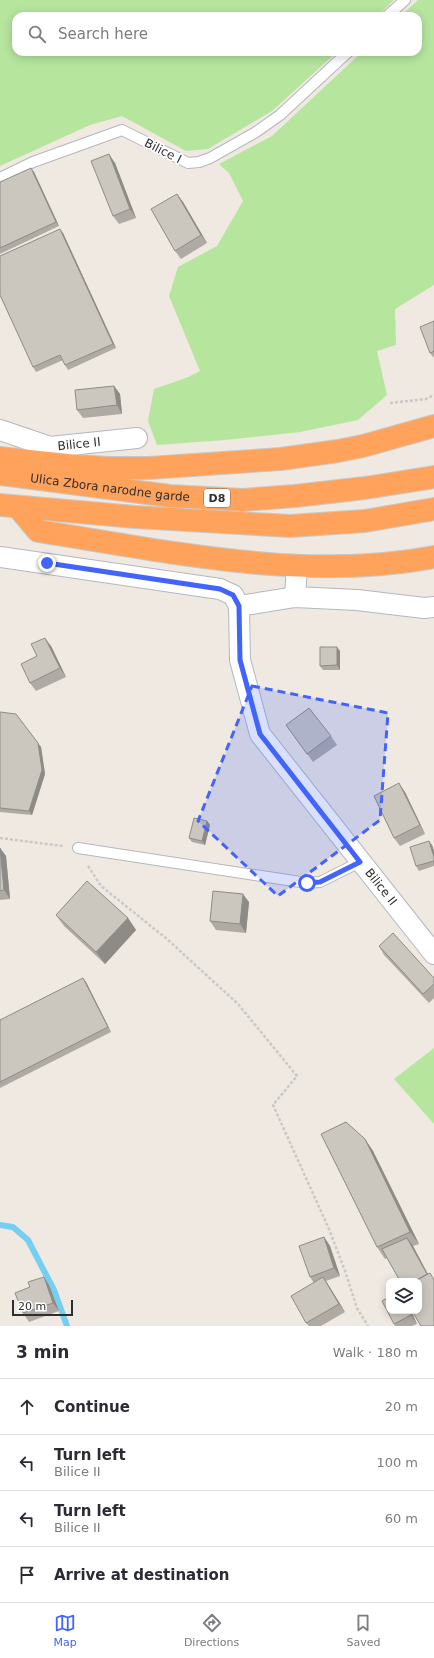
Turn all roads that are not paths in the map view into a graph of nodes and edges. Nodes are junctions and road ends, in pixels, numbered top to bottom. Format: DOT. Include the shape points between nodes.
graph roads {
  1 [pos="405,0"];
  2 [pos="392,12"];
  3 [pos="344,56"];
  4 [pos="0,178"];
  5 [pos="434,426"];
  6 [pos="0,430"];
  7 [pos="137,438"];
  8 [pos="0,458"];
  9 [pos="0,474"];
  10 [pos="434,476"];
  11 [pos="9,506"];
  12 [pos="434,509"];
  13 [pos="0,557"];
  14 [pos="434,557"];
  15 [pos="297,566"];
  16 [pos="295,597"];
  17 [pos="239,606"];
  18 [pos="434,607"];
  19 [pos="78,848"];
  20 [pos="360,862"];
  21 [pos="434,954"];
  1 -- 2 [label="lane"];
  3 -- 4 [label="lane, Bilice I" via="280,115 256,132 199,162 188,163 122,130 33,162"];
  5 -- 8 [label="highway" via="338,451 273,460 108,468"];
  6 -- 7 [label="street, Bilice II" via="50,447"];
  9 -- 10 [label="highway, Ulica Zbora narodne garde / D8" via="170,496 244,500 357,489"];
  11 -- 12 [label="highway, Ulica Zbora narodne garde / D8" via="290,526 365,521"];
  11 -- 15 [label="highway" via="38,531 206,557"];
  13 -- 17 [label="street" via="220,589 233,595"];
  14 -- 15 [label="highway" via="346,567"];
  15 -- 16 [label="street"];
  16 -- 17 [label="street"];
  16 -- 18 [label="street"];
  17 -- 20 [label="street, Bilice II" via="240,660 260,734"];
  19 -- 20 [label="lane" via="307,883 320,882"];
  20 -- 21 [label="street, Bilice II"];
}
